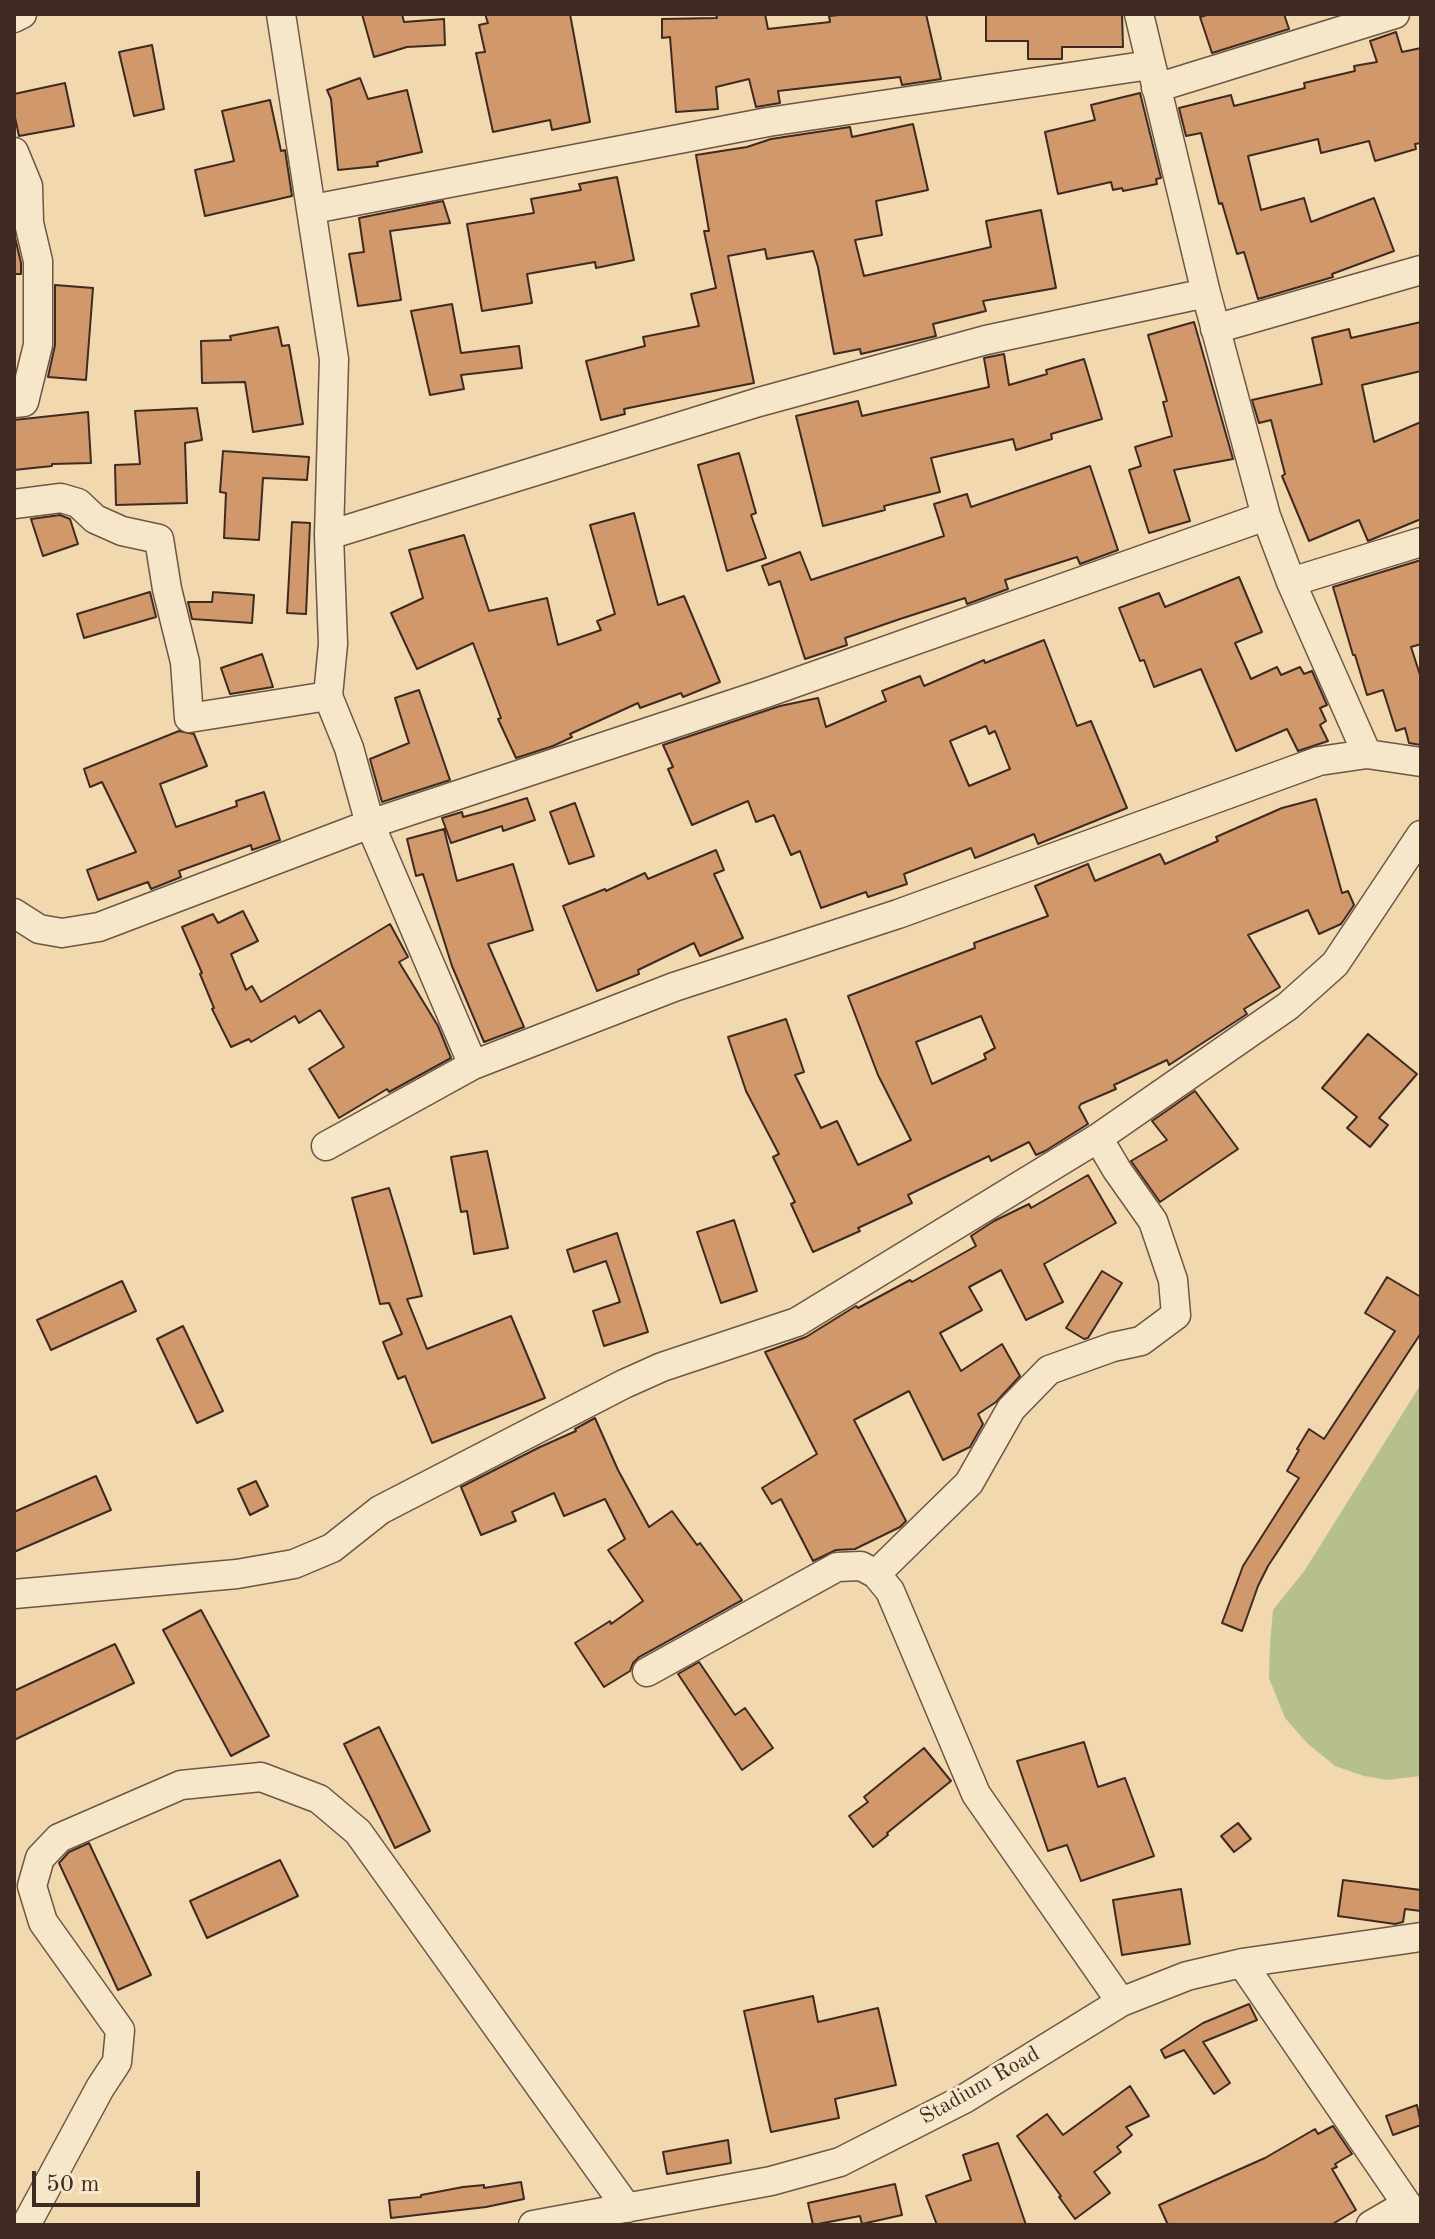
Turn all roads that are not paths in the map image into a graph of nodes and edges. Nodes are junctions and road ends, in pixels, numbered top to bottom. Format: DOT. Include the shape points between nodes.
graph roads {
  1 [pos="281,14"];
  2 [pos="1139,14"];
  3 [pos="1395,14"];
  4 [pos="1153,76"];
  5 [pos="14,152"];
  6 [pos="313,209"];
  7 [pos="1421,270"];
  8 [pos="1206,293"];
  9 [pos="1215,329"];
  10 [pos="14,403"];
  11 [pos="14,504"];
  12 [pos="1266,516"];
  13 [pos="329,535"];
  14 [pos="1421,542"];
  15 [pos="1291,582"];
  16 [pos="328,696"];
  17 [pos="1367,754"];
  18 [pos="1421,762"];
  19 [pos="370,824"];
  20 [pos="1421,835"];
  21 [pos="14,913"];
  22 [pos="473,1065"];
  23 [pos="1098,1138"];
  24 [pos="326,1146"];
  25 [pos="876,1574"];
  26 [pos="14,1594"];
  27 [pos="647,1672"];
  28 [pos="1421,1937"];
  29 [pos="1242,1963"];
  30 [pos="1121,2002"];
  31 [pos="627,2208"];
  32 [pos="1414,2215"];
  33 [pos="26,2225"];
  34 [pos="533,2225"];
  35 [pos="1371,2225"];
  1 -- 6 [label="street"];
  2 -- 4 [label="street"];
  3 -- 4 [label="street"];
  4 -- 6 [label="street" via="768,122"];
  4 -- 8 [label="street"];
  5 -- 10 [label="street" via="28,186 38,261 38,345 24,402"];
  6 -- 13 [label="street" via="334,359"];
  7 -- 9 [label="street"];
  8 -- 9 [label="street"];
  8 -- 13 [label="street" via="986,340 774,398"];
  9 -- 12 [label="street"];
  11 -- 16 [label="street" via="61,498 122,531 159,539 185,662 189,718"];
  12 -- 15 [label="street"];
  12 -- 19 [label="street" via="766,693"];
  13 -- 16 [label="street" via="333,644"];
  14 -- 15 [label="street"];
  15 -- 17 [label="street"];
  16 -- 19 [label="street"];
  17 -- 18 [label="street"];
  17 -- 22 [label="street" via="1319,761 898,914 674,987"];
  19 -- 21 [label="street" via="99,927 62,933 39,929"];
  19 -- 22 [label="street"];
  20 -- 23 [label="street" via="1335,964 1288,1006"];
  22 -- 24 [label="street"];
  23 -- 25 [label="street" via="1153,1221 1173,1280 1176,1315 1141,1341 1049,1370 1011,1409 969,1483"];
  23 -- 26 [label="street" via="797,1322 624,1384 380,1510 332,1548 294,1564"];
  25 -- 27 [label="street" via="861,1566 837,1567"];
  25 -- 30 [label="street" via="890,1591 976,1794"];
  28 -- 29 [label="street, Stadium Road"];
  29 -- 30 [label="street, Stadium Road" via="1187,1976"];
  29 -- 32 [label="street"];
  30 -- 31 [label="street, Stadium Road" via="964,2099 840,2162 771,2181"];
  31 -- 33 [label="street" via="358,1832 319,1799 261,1777 181,1785 59,1838 40,1858 32,1886 43,1922 120,2030 117,2062"];
  31 -- 34 [label="street, Stadium Road"];
  32 -- 35 [label="street"];
}
